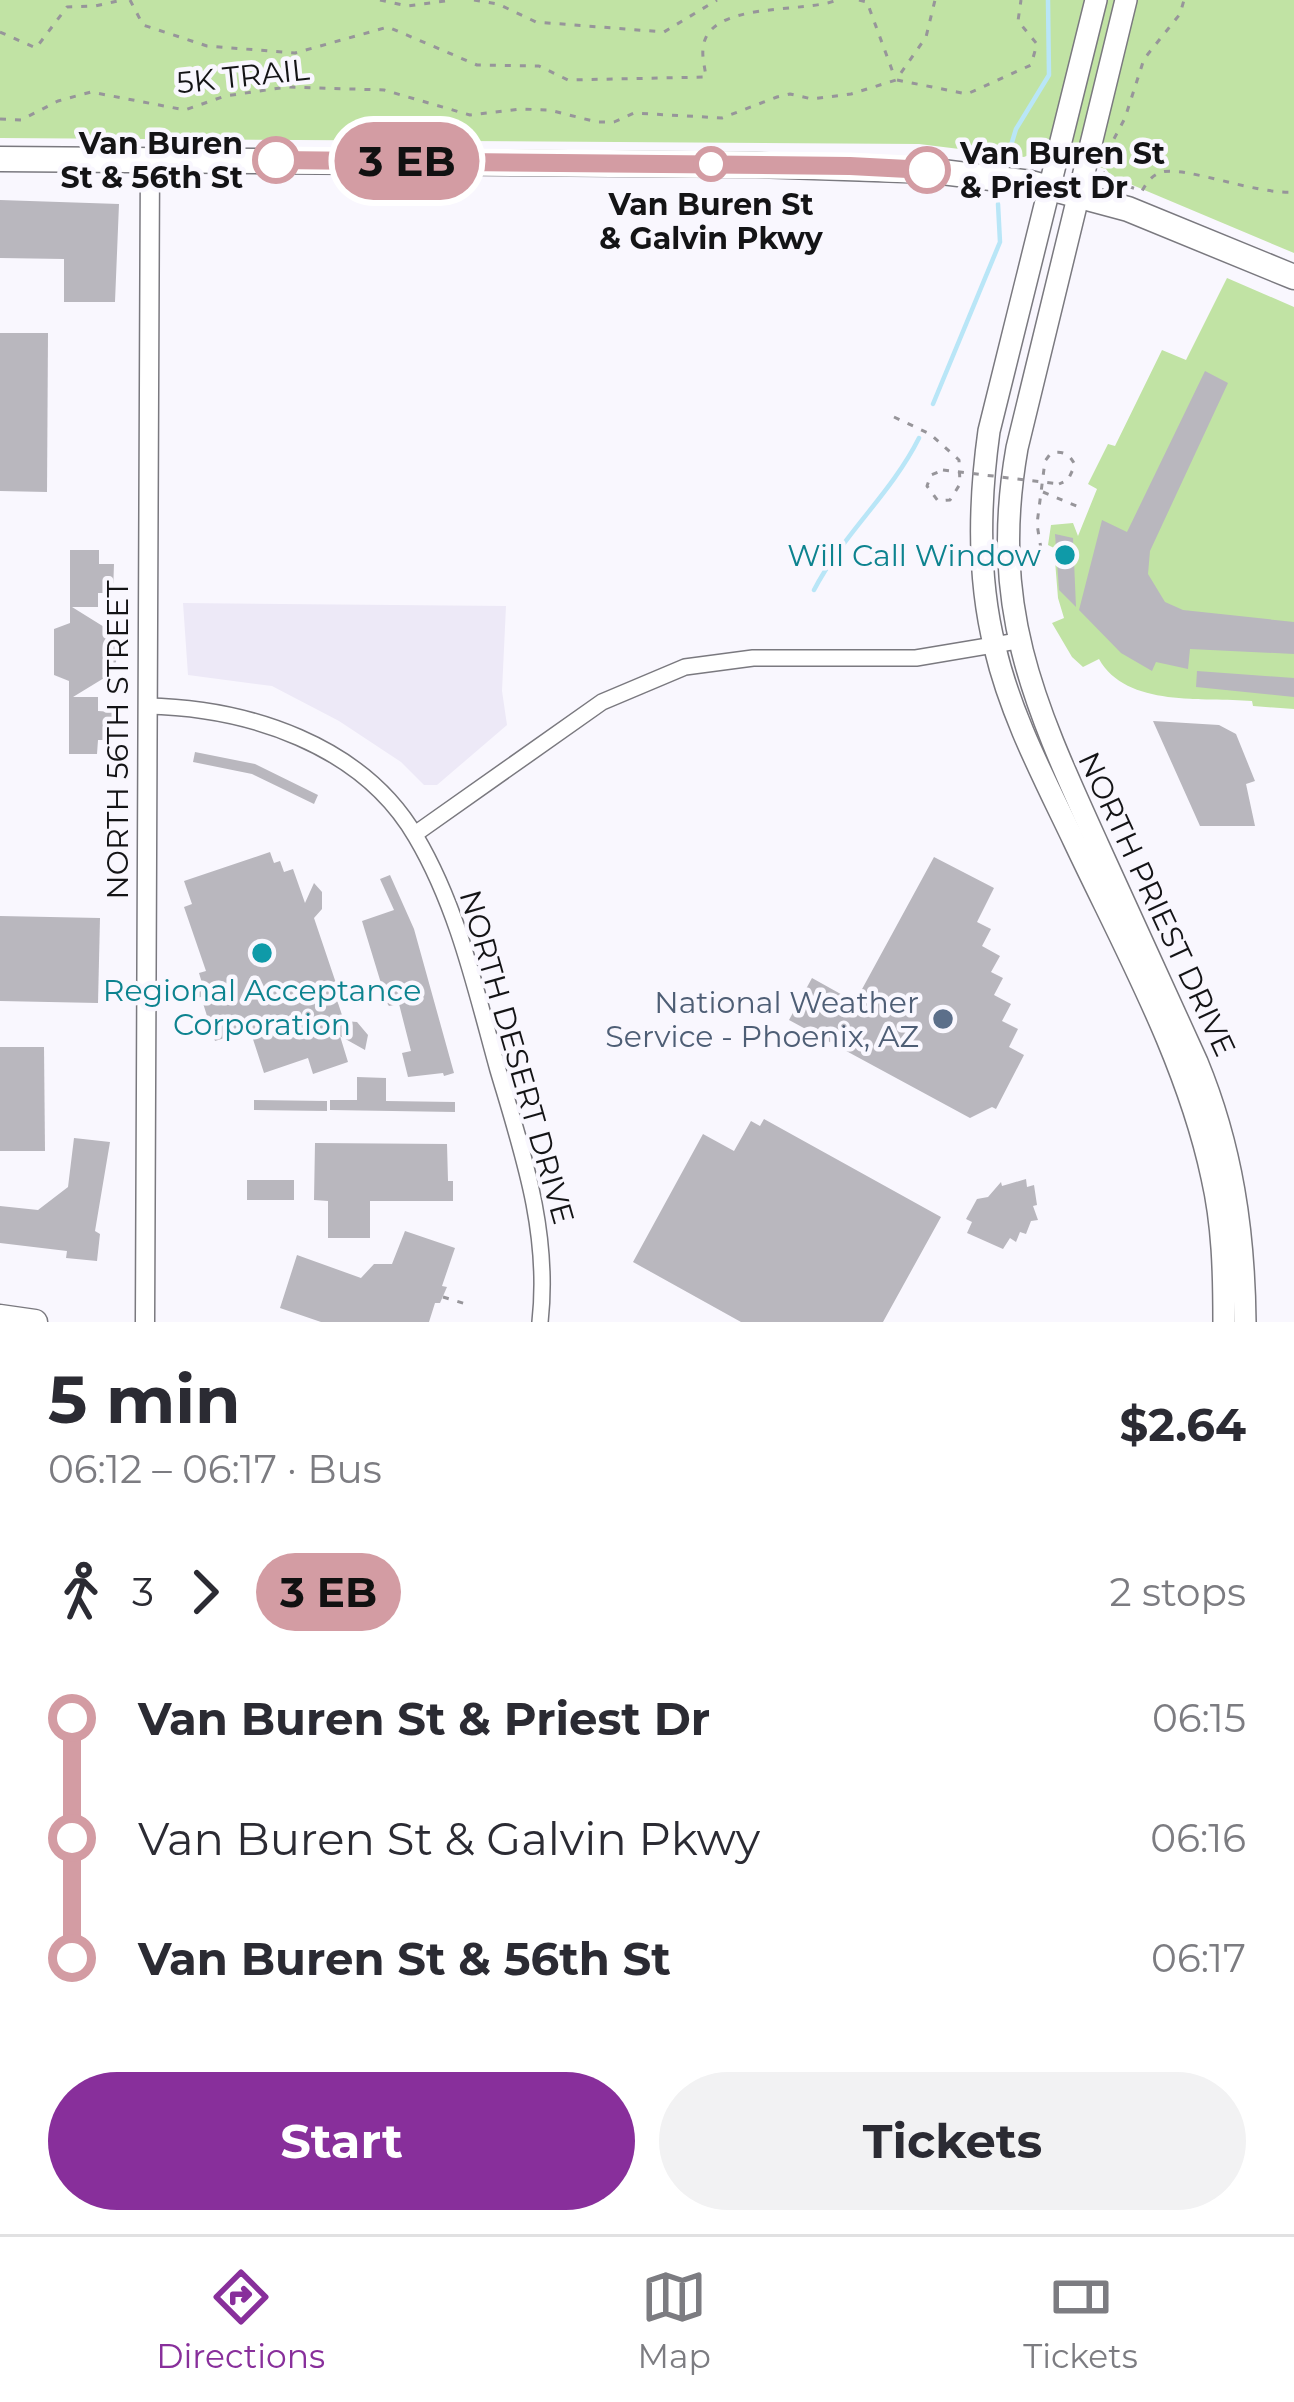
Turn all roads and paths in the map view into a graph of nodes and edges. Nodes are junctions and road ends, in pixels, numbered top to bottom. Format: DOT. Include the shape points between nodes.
graph roads {
  1 [pos="122,0"];
  2 [pos="130,0"];
  3 [pos="380,0"];
  4 [pos="453,0"];
  5 [pos="474,0"];
  6 [pos="717,0"];
  7 [pos="837,0"];
  8 [pos="859,0"];
  9 [pos="935,0"];
  10 [pos="1021,0"];
  11 [pos="1096,0"];
  12 [pos="1126,0"];
  13 [pos="1184,0"];
  14 [pos="0,32"];
  15 [pos="896,80"];
  16 [pos="0,119"];
  17 [pos="1103,158"];
  18 [pos="0,159"];
  19 [pos="150,159"];
  20 [pos="1102,168"];
  21 [pos="1050,188"];
  22 [pos="1294,192"];
  23 [pos="1077,194"];
  24 [pos="1294,277"];
  25 [pos="894,417"];
  26 [pos="1041,491"];
  27 [pos="1078,508"];
  28 [pos="1041,549"];
  29 [pos="1018,641"];
  30 [pos="994,646"];
  31 [pos="147,706"];
  32 [pos="415,834"];
  33 [pos="443,1297"];
  34 [pos="466,1304"];
  35 [pos="0,1317"];
  36 [pos="35,1322"];
  37 [pos="145,1322"];
  38 [pos="540,1322"];
  39 [pos="1224,1322"];
  40 [pos="1245,1322"];
  1 -- 14 [label="path" via="67,7 36,48"];
  2 -- 7 [label="path" via="143,26 207,46 295,53 388,27 477,65 539,66 568,80 706,77 710,29 740,12"];
  3 -- 4 [label="path"];
  5 -- 6 [label="path" via="536,22 664,32"];
  8 -- 15 [label="path" via="867,2"];
  9 -- 15 [label="path" via="926,37"];
  10 -- 15 [label="path" via="1018,21 1036,44 1031,65 967,94"];
  11 -- 21 [label="main road, NORTH PRIEST DRIVE"];
  12 -- 23 [label="main road, NORTH PRIEST DRIVE"];
  13 -- 17 [label="path" via="1144,59"];
  15 -- 16 [label="path, 5K TRAIL" via="851,94 790,94 722,118 634,112 597,122 521,109 470,115 384,90 287,87 185,110 91,92"];
  18 -- 19 [label="main road"];
  19 -- 21 [label="main road" via="850,166"];
  19 -- 31 [label="street, NORTH 56TH STREET"];
  20 -- 22 [label="path" via="1103,176 1142,191 1172,171"];
  21 -- 23 [label="main road"];
  21 -- 30 [label="main road, NORTH PRIEST DRIVE" via="989,431 981,522"];
  23 -- 24 [label="main road"];
  23 -- 29 [label="main road, NORTH PRIEST DRIVE" via="1024,413 1009,512"];
  25 -- 26 [label="path, bridge" via="956,455 961,466 960,484 938,501 927,486 936,472 943,470 966,473 990,476 1013,478 1036,481 1059,484 1073,474 1071,457 1051,453 1046,461 1043,475"];
  26 -- 27 [label="path"];
  26 -- 28 [label="path"];
  29 -- 30 [label="street"];
  29 -- 40 [label="main road, NORTH PRIEST DRIVE" via="1052,748 1212,1098 1238,1198"];
  30 -- 32 [label="street" via="916,658 733,659 685,667 602,702"];
  30 -- 39 [label="main road, NORTH PRIEST DRIVE" via="1024,735 1194,1112 1216,1198"];
  31 -- 32 [label="street, NORTH DESERT DRIVE" via="249,718 317,746 381,793"];
  31 -- 37 [label="street, NORTH 56TH STREET"];
  32 -- 38 [label="street, NORTH DESERT DRIVE" via="457,927 532,1187 542,1252"];
  33 -- 34 [label="path"];
  35 -- 36 [label="main road"];
}
